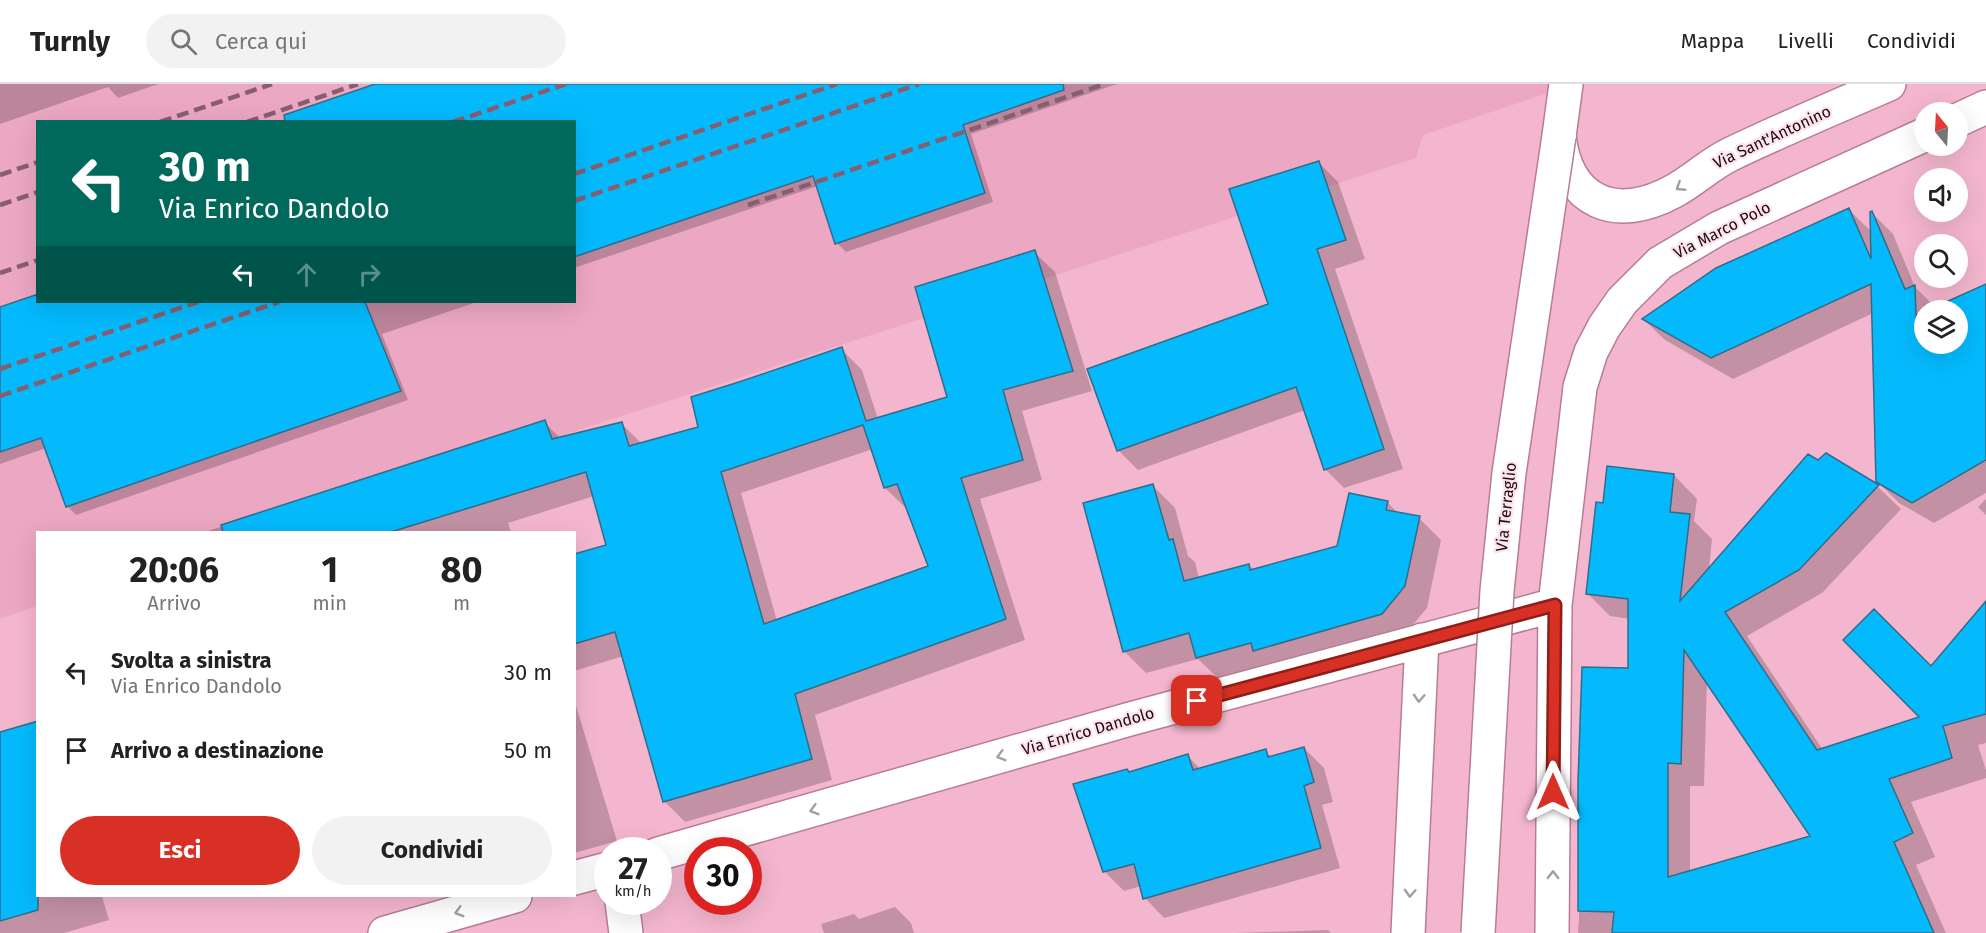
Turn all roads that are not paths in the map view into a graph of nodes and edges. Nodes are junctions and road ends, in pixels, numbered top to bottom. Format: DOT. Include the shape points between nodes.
graph roads {
  1 [pos="1566,84"];
  2 [pos="1889,84"];
  3 [pos="1986,107"];
  4 [pos="1968,115"];
  5 [pos="1559,135"];
  6 [pos="1914,140"];
  7 [pos="1555,605"];
  8 [pos="1422,639"];
  9 [pos="672,850"];
  10 [pos="594,873"];
  11 [pos="576,877"];
  12 [pos="511,897"];
  13 [pos="624,915"];
  14 [pos="385,933"];
  15 [pos="626,933"];
  16 [pos="1408,933"];
  17 [pos="1478,933"];
  18 [pos="1551,933"];
  1 -- 5 [label="street, Via Terraglio"];
  2 -- 5 [label="street, Via Sant'Antonino, one-way, bridge" via="1729,155 1673,192 1628,207 1603,203 1582,191 1567,168"];
  3 -- 4 [label="street"];
  5 -- 17 [label="street, Via Terraglio, bridge" via="1509,472 1498,579"];
  6 -- 7 [label="street, Via Marco Polo" via="1719,228 1660,263 1622,301 1591,352 1580,387"];
  7 -- 8 [label="street, Via Enrico Dandolo"];
  18 -- 7 [label="street, one-way"];
  8 -- 9 [label="street, Via Enrico Dandolo, one-way"];
  8 -- 16 [label="street, one-way"];
  10 -- 11 [label="street"];
  12 -- 14 [label="street, one-way"];
  13 -- 15 [label="street"];
}
